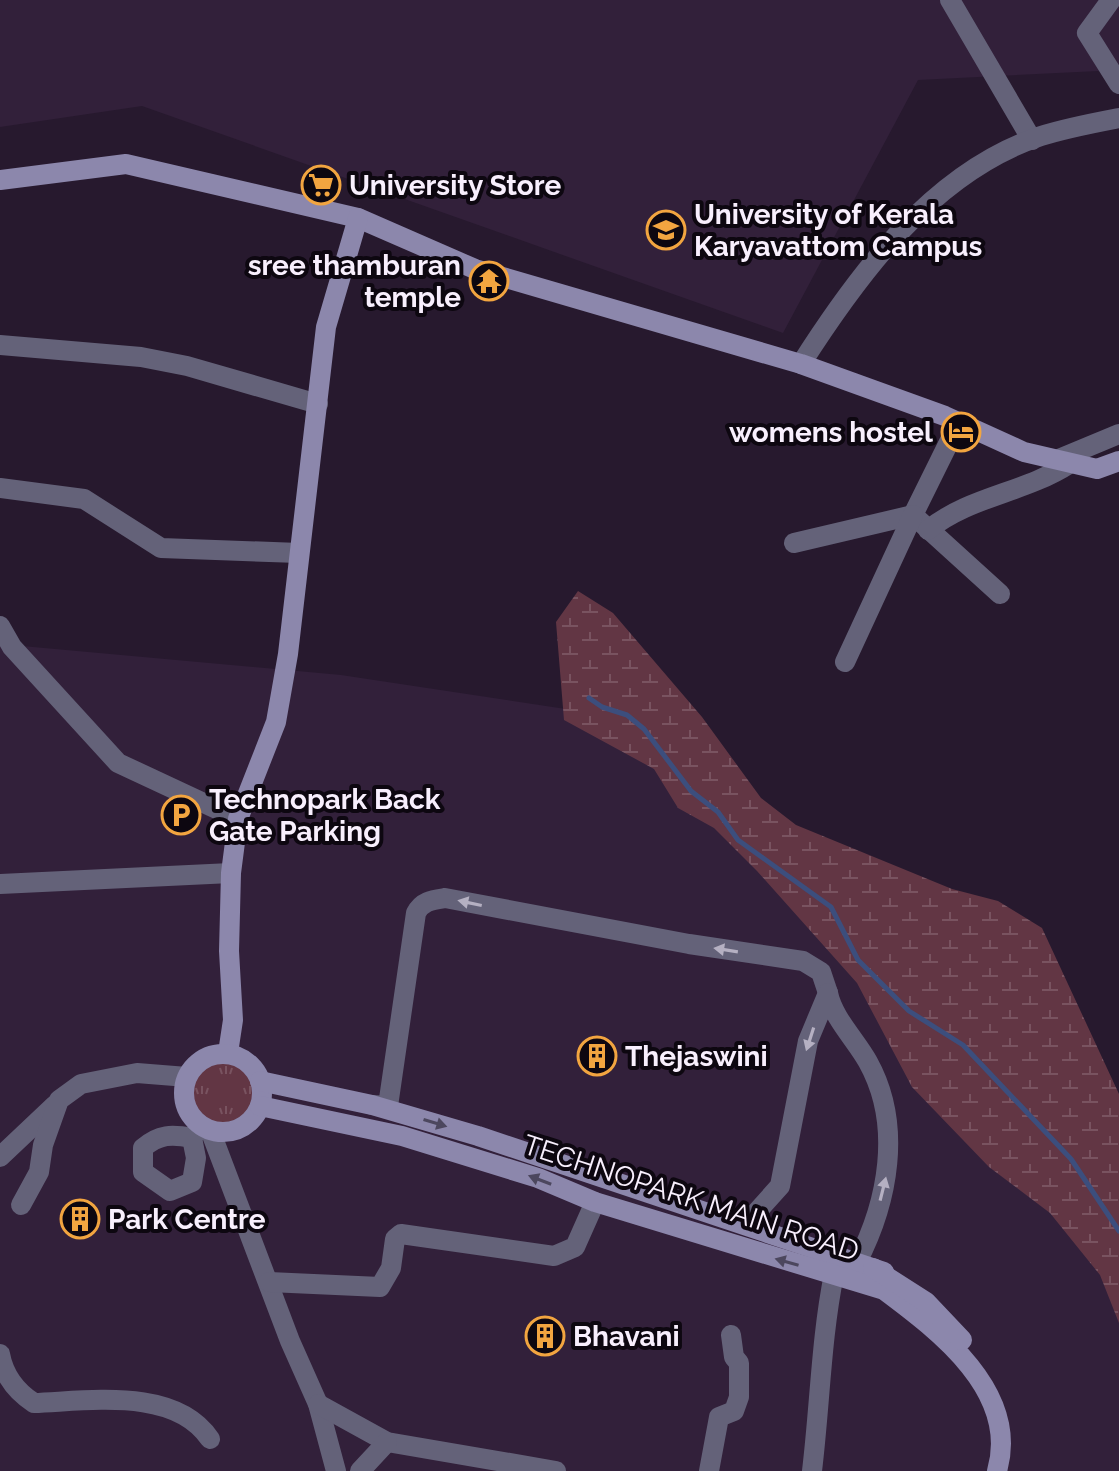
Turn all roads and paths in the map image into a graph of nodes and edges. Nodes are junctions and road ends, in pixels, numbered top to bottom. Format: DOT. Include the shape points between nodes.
graph roads {
  1 [pos="950,0"];
  2 [pos="1111,0"];
  3 [pos="1119,84"];
  4 [pos="1116,115"];
  5 [pos="1032,140"];
  6 [pos="0,180"];
  7 [pos="358,218"];
  8 [pos="0,345"];
  9 [pos="801,364"];
  10 [pos="318,404"];
  11 [pos="959,422"];
  12 [pos="1119,434"];
  13 [pos="1119,461"];
  14 [pos="1061,463"];
  15 [pos="0,488"];
  16 [pos="913,515"];
  17 [pos="928,530"];
  18 [pos="794,543"];
  19 [pos="299,553"];
  20 [pos="1000,594"];
  21 [pos="0,626"];
  22 [pos="845,662"];
  23 [pos="238,819"];
  24 [pos="231,873"];
  25 [pos="0,884"];
  26 [pos="828,993"];
  27 [pos="228,1053"];
  28 [pos="187,1077"];
  29 [pos="260,1081"];
  30 [pos="59,1100"];
  31 [pos="372,1105"];
  32 [pos="260,1106"];
  33 [pos="201,1131"];
  34 [pos="0,1157"];
  35 [pos="595,1202"];
  36 [pos="679,1204"];
  37 [pos="21,1205"];
  38 [pos="746,1224"];
  39 [pos="857,1262"];
  40 [pos="884,1272"];
  41 [pos="834,1274"];
  42 [pos="269,1282"];
  43 [pos="731,1335"];
  44 [pos="0,1354"];
  45 [pos="318,1404"];
  46 [pos="210,1439"];
  47 [pos="387,1442"];
  48 [pos="336,1471"];
  49 [pos="360,1471"];
  50 [pos="556,1471"];
  51 [pos="709,1471"];
  52 [pos="812,1471"];
  53 [pos="997,1471"];
  54 [pos="1008,1471"];
  1 -- 5 [label="street"];
  2 -- 3 [label="street" via="1087,33"];
  4 -- 5 [label="street"];
  5 -- 9 [label="street" via="997,155 912,220 847,291"];
  6 -- 7 [label="street" via="126,164"];
  7 -- 9 [label="street" via="475,269"];
  7 -- 10 [label="street" via="326,327"];
  8 -- 10 [label="street" via="141,357"];
  9 -- 11 [label="street"];
  10 -- 19 [label="street"];
  11 -- 14 [label="street"];
  11 -- 16 [label="street"];
  12 -- 14 [label="street"];
  13 -- 14 [label="street" via="1097,469"];
  14 -- 17 [label="street" via="1044,481 958,510"];
  15 -- 19 [label="street" via="84,499 161,548"];
  16 -- 17 [label="street"];
  16 -- 18 [label="street"];
  16 -- 22 [label="street"];
  17 -- 20 [label="street"];
  19 -- 23 [label="street" via="276,722"];
  21 -- 23 [label="street" via="12,647 118,763"];
  23 -- 24 [label="street"];
  24 -- 25 [label="street"];
  24 -- 27 [label="street" via="233,1020"];
  26 -- 31 [label="street, one-way" via="821,972 803,961 445,898 432,900 416,913 388,1106"];
  26 -- 38 [label="street, one-way" via="808,1041 780,1186"];
  39 -- 26 [label="street, one-way" via="877,1213 890,1140 869,1065"];
  27 -- 28 [label="street" via="199,1061"];
  27 -- 29 [label="street" via="246,1061"];
  28 -- 30 [label="street" via="137,1073 81,1084"];
  28 -- 33 [label="street" via="185,1103"];
  29 -- 31 [label="street, TECHNOPARK MAIN ROAD"];
  29 -- 32 [label="street"];
  30 -- 34 [label="street"];
  30 -- 37 [label="street" via="39,1172"];
  31 -- 36 [label="street, TECHNOPARK MAIN ROAD, one-way"];
  32 -- 33 [label="street" via="245,1125 230,1132"];
  35 -- 32 [label="street, TECHNOPARK MAIN ROAD, one-way" via="538,1178 391,1133"];
  33 -- 42 [label="street"];
  41 -- 35 [label="street, TECHNOPARK MAIN ROAD, one-way"];
  35 -- 42 [label="street" via="575,1247 564,1254 401,1234 380,1287"];
  36 -- 38 [label="street, TECHNOPARK MAIN ROAD"];
  36 -- 40 [label="street, TECHNOPARK MAIN ROAD"];
  38 -- 39 [label="street, TECHNOPARK MAIN ROAD"];
  39 -- 40 [label="street, TECHNOPARK MAIN ROAD"];
  40 -- 54 [label="street, TECHNOPARK MAIN ROAD" via="926,1302 973,1351 1001,1394 1013,1429"];
  41 -- 52 [label="street" via="823,1328"];
  41 -- 53 [label="street, TECHNOPARK MAIN ROAD" via="884,1290 962,1358 1000,1418"];
  42 -- 45 [label="street"];
  43 -- 51 [label="street" via="739,1363 739,1397 734,1411 719,1417"];
  44 -- 46 [label="street" via="8,1378 34,1403 150,1402 194,1420"];
  45 -- 47 [label="street"];
  45 -- 48 [label="street"];
  47 -- 49 [label="street"];
  47 -- 50 [label="street"];
}
